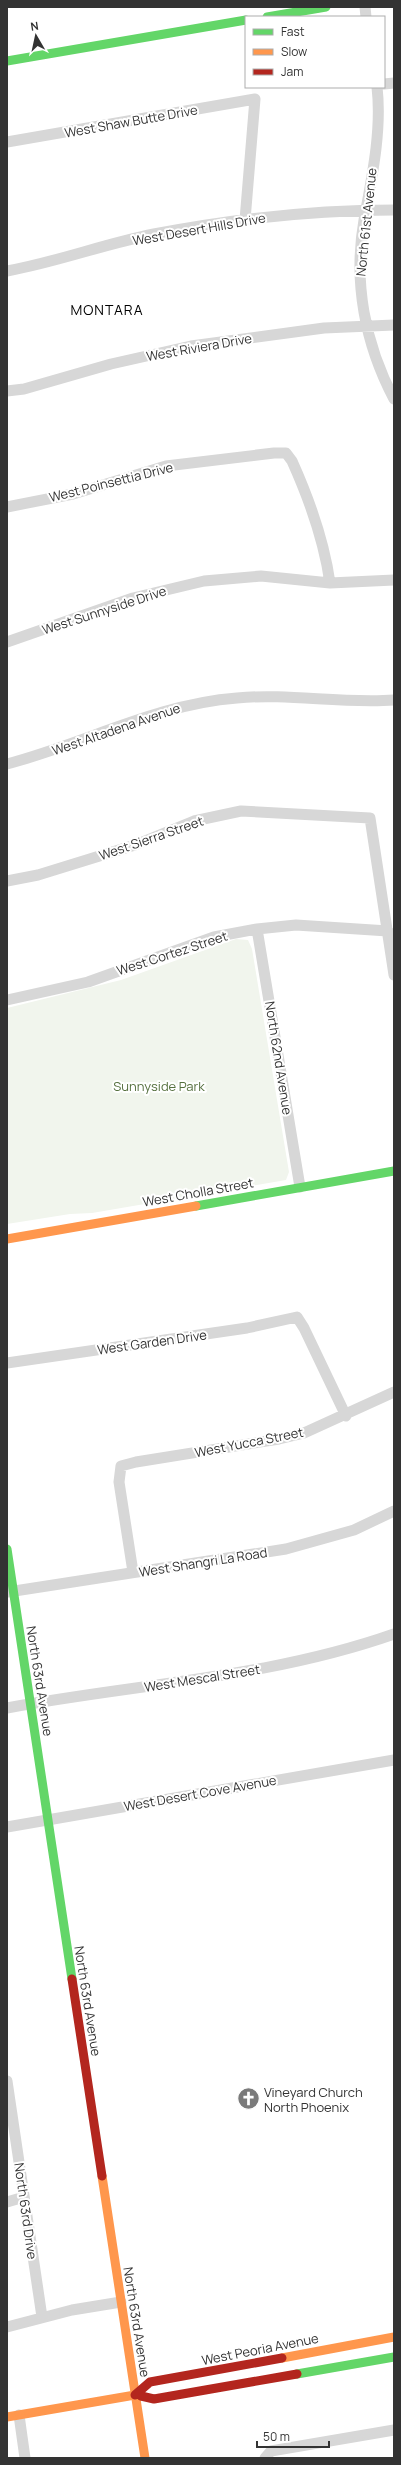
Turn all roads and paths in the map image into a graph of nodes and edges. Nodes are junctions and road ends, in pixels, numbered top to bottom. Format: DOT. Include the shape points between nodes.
graph roads {
  1 [pos="326,7"];
  2 [pos="273,16"];
  3 [pos="245,20"];
  4 [pos="7,61"];
  5 [pos="377,88"];
  6 [pos="7,142"];
  7 [pos="366,210"];
  8 [pos="394,210"];
  9 [pos="245,220"];
  10 [pos="7,271"];
  11 [pos="394,326"];
  12 [pos="368,327"];
  13 [pos="7,391"];
  14 [pos="394,399"];
  15 [pos="7,507"];
  16 [pos="394,580"];
  17 [pos="330,583"];
  18 [pos="7,642"];
  19 [pos="394,700"];
  20 [pos="7,764"];
  21 [pos="7,881"];
  22 [pos="258,929"];
  23 [pos="388,931"];
  24 [pos="394,975"];
  25 [pos="7,1000"];
  26 [pos="394,1171"];
  27 [pos="300,1187"];
  28 [pos="7,1239"];
  29 [pos="7,1363"];
  30 [pos="394,1392"];
  31 [pos="346,1416"];
  32 [pos="394,1510"];
  33 [pos="7,1549"];
  34 [pos="133,1572"];
  35 [pos="10,1591"];
  36 [pos="394,1634"];
  37 [pos="31,1704"];
  38 [pos="7,1708"];
  39 [pos="394,1760"];
  40 [pos="48,1819"];
  41 [pos="7,1827"];
  42 [pos="7,2081"];
  43 [pos="24,2197"];
  44 [pos="7,2202"];
  45 [pos="120,2302"];
  46 [pos="42,2317"];
  47 [pos="7,2327"];
  48 [pos="394,2337"];
  49 [pos="394,2357"];
  50 [pos="135,2395"];
  51 [pos="19,2415"];
  52 [pos="7,2417"];
  53 [pos="394,2430"];
  54 [pos="268,2454"];
  55 [pos="25,2458"];
  56 [pos="144,2458"];
  1 -- 2 [label="street"];
  3 -- 4 [label="street"];
  5 -- 7 [label="street, North 61st Avenue" via="376,131"];
  6 -- 9 [label="street, West Shaw Butte Drive" via="254,99"];
  7 -- 8 [label="street, West Desert Hills Drive"];
  7 -- 9 [label="street, West Desert Hills Drive"];
  7 -- 12 [label="street, North 61st Avenue" via="359,282"];
  9 -- 10 [label="street, West Desert Hills Drive" via="153,235"];
  11 -- 12 [label="street, West Riviera Drive"];
  12 -- 13 [label="street, West Riviera Drive" via="324,328 191,346 111,364 24,389"];
  12 -- 14 [label="street, North 61st Avenue" via="379,368"];
  15 -- 17 [label="street, West Poinsettia Drive" via="73,494 166,466 286,453 296,468 317,523"];
  16 -- 17 [label="street, West Sunnyside Drive"];
  17 -- 18 [label="street, West Sunnyside Drive" via="261,576 204,581 133,598"];
  19 -- 20 [label="street, West Altadena Avenue" via="347,701 268,697 204,702 152,715 37,756"];
  21 -- 23 [label="street, West Sierra Street" via="38,875 135,845 194,821 241,811 370,818"];
  22 -- 23 [label="street, West Cortez Street" via="296,925"];
  22 -- 25 [label="street, West Cortez Street" via="214,937 88,982"];
  22 -- 27 [label="street, North 62nd Avenue"];
  23 -- 24 [label="street"];
  26 -- 27 [label="street, West Cholla Street"];
  27 -- 28 [label="street, West Cholla Street"];
  29 -- 31 [label="street, West Garden Drive" via="247,1328 296,1317 304,1328"];
  30 -- 31 [label="street, West Yucca Street"];
  31 -- 34 [label="street, West Yucca Street" via="304,1433 279,1439 121,1466 119,1482"];
  32 -- 34 [label="street, West Shangri La Road" via="354,1530 286,1549"];
  33 -- 35 [label="street, North 63rd Avenue"];
  34 -- 35 [label="street, West Shangri La Road"];
  35 -- 37 [label="street, North 63rd Avenue"];
  36 -- 37 [label="street, West Mescal Street" via="348,1650 259,1670"];
  37 -- 38 [label="street, West Mescal Street"];
  37 -- 40 [label="street, North 63rd Avenue"];
  39 -- 40 [label="street, West Desert Cove Avenue"];
  40 -- 41 [label="street, West Desert Cove Avenue"];
  40 -- 45 [label="street, North 63rd Avenue"];
  42 -- 43 [label="street, North 63rd Drive"];
  43 -- 44 [label="street"];
  43 -- 46 [label="street, North 63rd Drive"];
  45 -- 46 [label="street"];
  45 -- 50 [label="street, North 63rd Avenue"];
  46 -- 47 [label="street"];
  48 -- 50 [label="street, West Peoria Avenue" via="150,2382"];
  49 -- 50 [label="street" via="154,2399"];
  50 -- 51 [label="street"];
  50 -- 56 [label="street, North 63rd Avenue"];
  51 -- 52 [label="street"];
  51 -- 55 [label="street"];
  53 -- 54 [label="street"];
}
